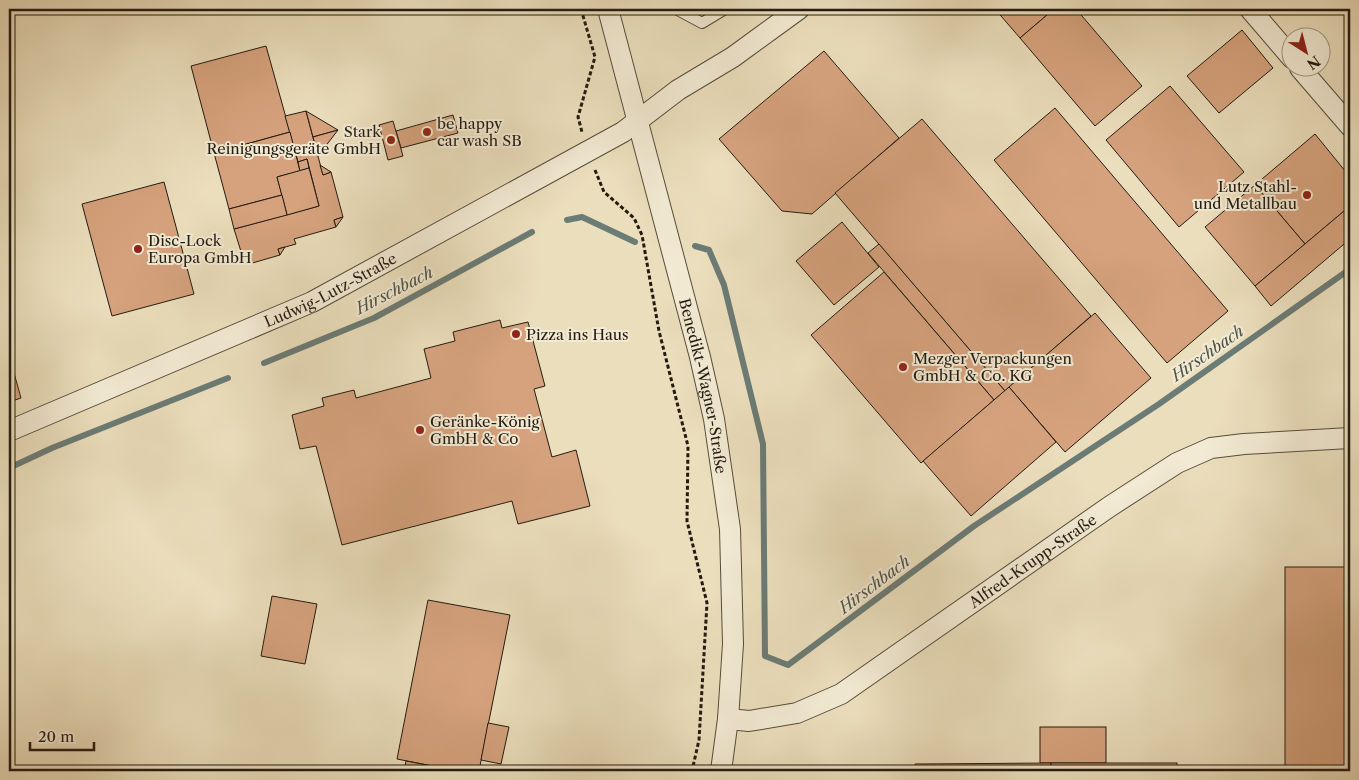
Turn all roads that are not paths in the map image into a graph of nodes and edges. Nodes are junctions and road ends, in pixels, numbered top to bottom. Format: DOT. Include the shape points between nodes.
graph roads {
  1 [pos="608,9"];
  2 [pos="676,9"];
  3 [pos="725,9"];
  4 [pos="799,9"];
  5 [pos="1250,9"];
  6 [pos="1282,46"];
  7 [pos="1309,78"];
  8 [pos="638,120"];
  9 [pos="1350,126"];
  10 [pos="9,431"];
  11 [pos="1350,438"];
  12 [pos="728,718"];
  13 [pos="721,771"];
  1 -- 8 [label="street, Benedikt-Wagner-Straße"];
  2 -- 3 [label="lane" via="702,23"];
  4 -- 8 [label="street, Ludwig-Lutz-Straße"];
  5 -- 6 [label="street"];
  7 -- 9 [label="street"];
  8 -- 10 [label="street, Ludwig-Lutz-Straße" via="623,132 312,302"];
  8 -- 12 [label="street, Benedikt-Wagner-Straße" via="714,419 730,529 733,644"];
  11 -- 12 [label="street, Alfred-Krupp-Straße" via="1211,448 1178,463 1109,507 840,694 797,713 749,721"];
  12 -- 13 [label="street, Benedikt-Wagner-Straße"];
}
